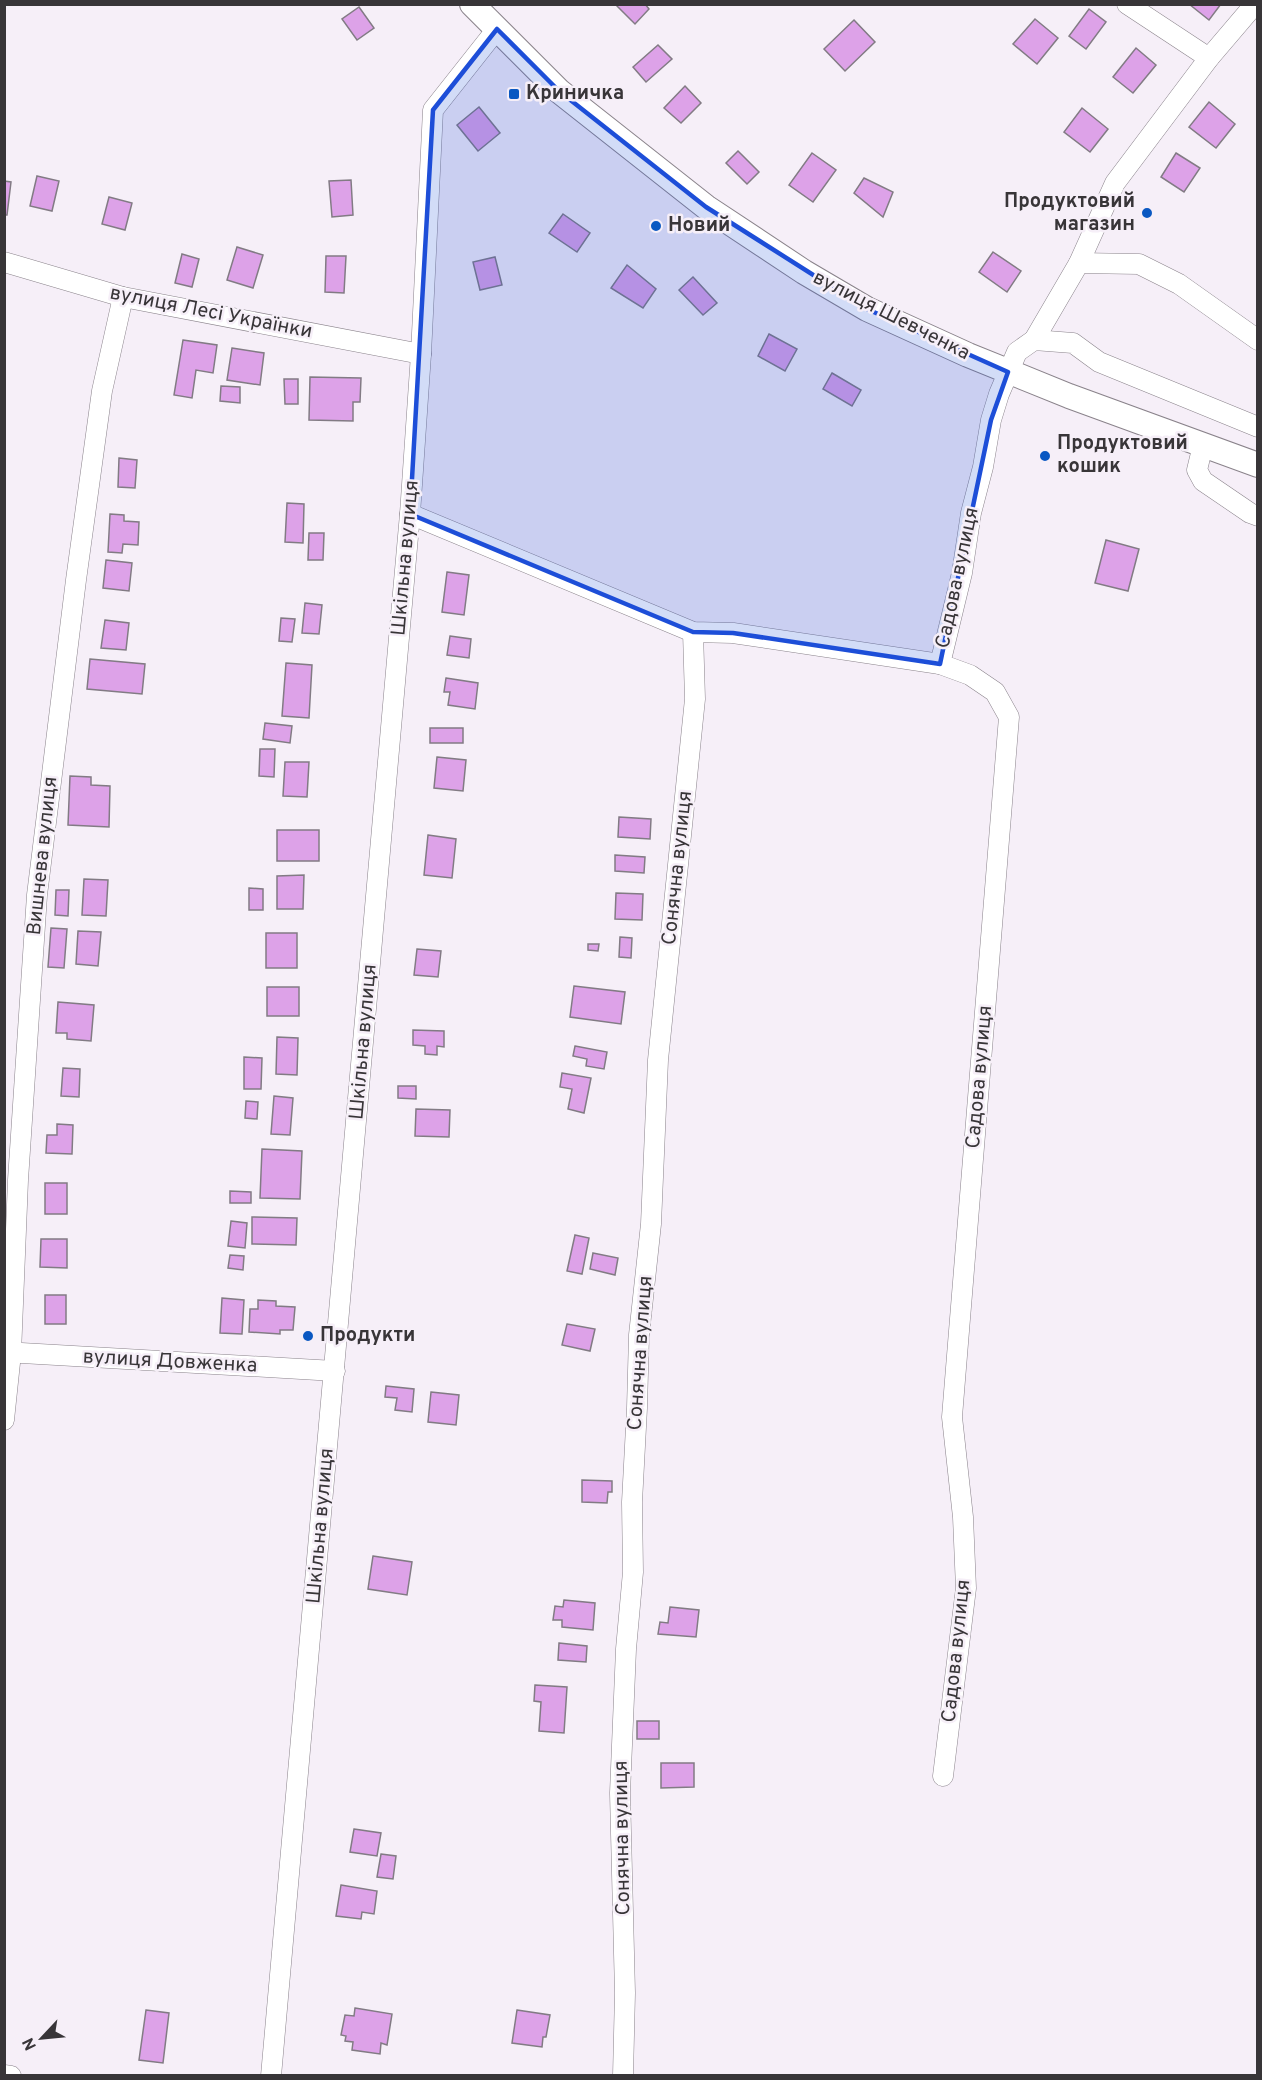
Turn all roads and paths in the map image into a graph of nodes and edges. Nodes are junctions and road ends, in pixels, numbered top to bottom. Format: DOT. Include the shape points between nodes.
graph roads {
  1 [pos="472,4"];
  2 [pos="1127,4"];
  3 [pos="1256,4"];
  4 [pos="497,29"];
  5 [pos="1209,58"];
  6 [pos="4,262"];
  7 [pos="1079,263"];
  8 [pos="123,297"];
  9 [pos="1034,340"];
  10 [pos="1257,340"];
  11 [pos="421,354"];
  12 [pos="1008,372"];
  13 [pos="1257,428"];
  14 [pos="1203,445"];
  15 [pos="1257,465"];
  16 [pos="410,514"];
  17 [pos="1257,516"];
  18 [pos="693,632"];
  19 [pos="940,664"];
  20 [pos="8,1352"];
  21 [pos="335,1371"];
  22 [pos="4,1420"];
  23 [pos="943,1776"];
  24 [pos="4,2074"];
  25 [pos="11,2076"];
  26 [pos="271,2076"];
  27 [pos="623,2076"];
  1 -- 4 [label="main road, вулиця Шевченка"];
  2 -- 5 [label="street"];
  3 -- 5 [label="street, Садова вулиця"];
  4 -- 11 [label="street, Шкільна вулиця" via="433,110"];
  4 -- 12 [label="main road, вулиця Шевченка" via="559,91 706,207 867,309"];
  5 -- 7 [label="street, Садова вулиця" via="1115,183"];
  6 -- 8 [label="street, вулиця Лесі Українки"];
  7 -- 9 [label="street, Садова вулиця"];
  7 -- 10 [label="street" via="1139,264 1179,284"];
  8 -- 11 [label="street, вулиця Лесі Українки"];
  8 -- 20 [label="street, Вишнева вулиця" via="102,391 37,895"];
  9 -- 12 [label="street, Садова вулиця" via="1017,352"];
  9 -- 13 [label="street" via="1073,343 1099,362"];
  11 -- 16 [label="street, Шкільна вулиця"];
  12 -- 14 [label="main road, вулиця Шевченка"];
  12 -- 19 [label="street, Садова вулиця" via="991,420"];
  14 -- 15 [label="main road, вулиця Шевченка"];
  14 -- 17 [label="street" via="1197,470 1203,481"];
  16 -- 18 [label="street"];
  16 -- 21 [label="street, Шкільна вулиця"];
  18 -- 19 [label="street" via="733,633"];
  18 -- 27 [label="street, Сонячна вулиця" via="695,699 658,1060 651,1224 639,1335 633,1572 620,1793"];
  19 -- 23 [label="street, Садова вулиця" via="970,675 995,692 1009,717 952,1417 966,1588"];
  20 -- 21 [label="street, вулиця Довженка"];
  20 -- 22 [label="street, Вишнева вулиця"];
  21 -- 26 [label="street, Шкільна вулиця"];
  24 -- 25 [label="street"];
}
